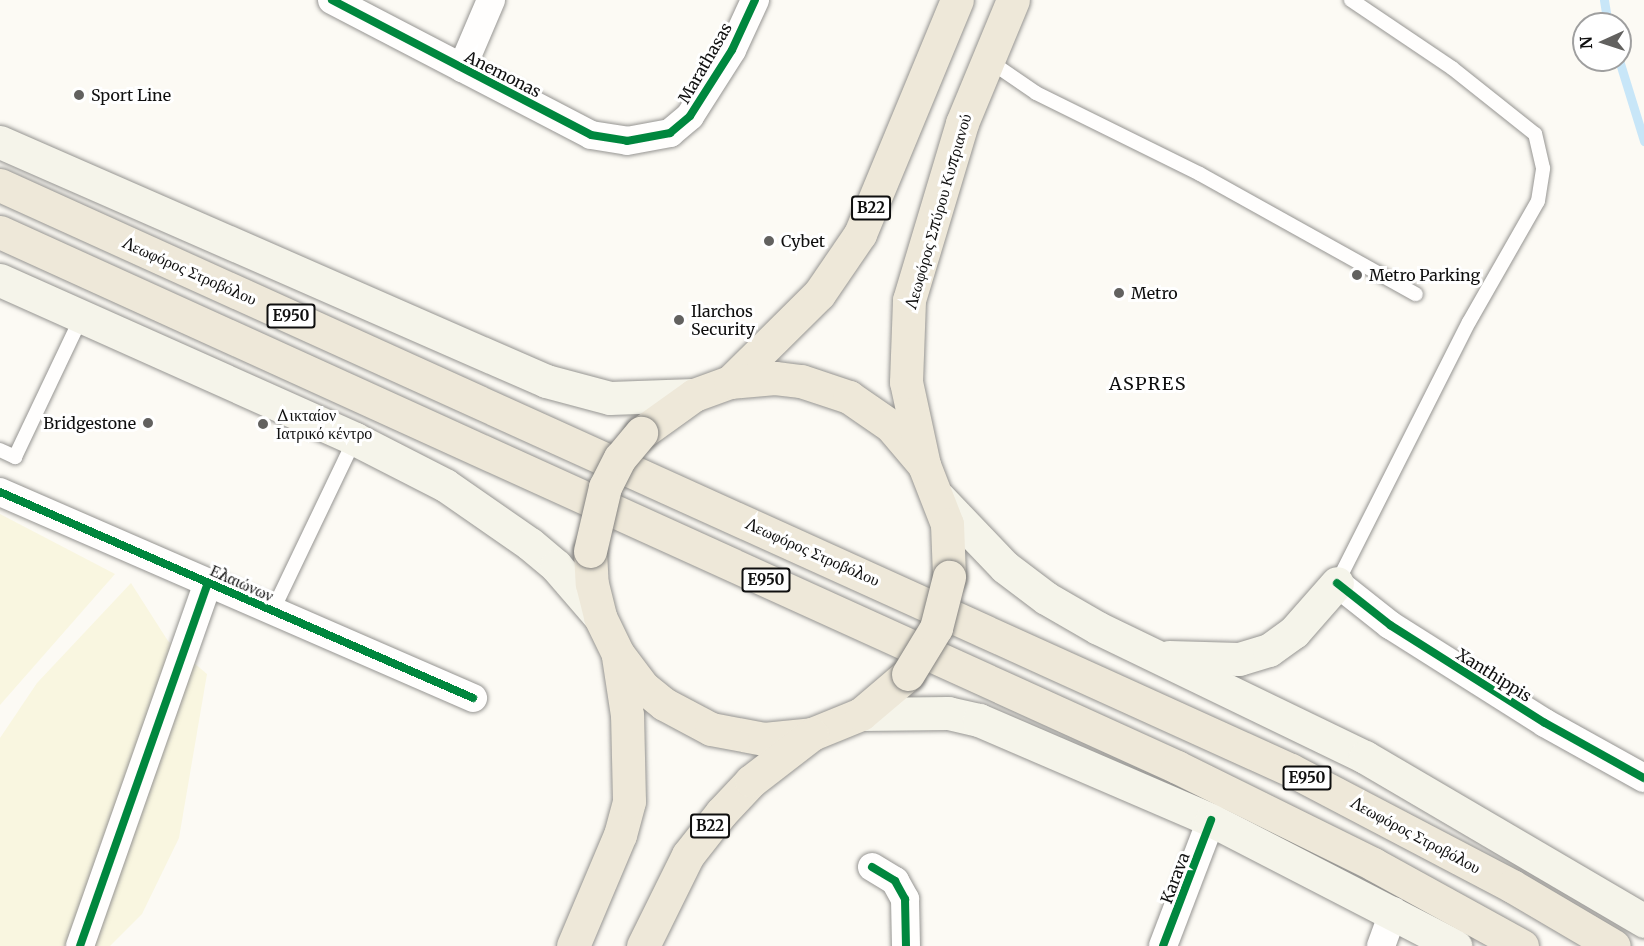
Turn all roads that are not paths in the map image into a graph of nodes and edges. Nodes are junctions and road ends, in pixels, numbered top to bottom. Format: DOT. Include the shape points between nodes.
graph roads {
  1 [pos="332,0"];
  2 [pos="491,0"];
  3 [pos="755,0"];
  4 [pos="957,0"];
  5 [pos="1013,0"];
  6 [pos="1351,0"];
  7 [pos="988,60"];
  8 [pos="462,68"];
  9 [pos="670,133"];
  10 [pos="0,142"];
  11 [pos="0,185"];
  12 [pos="0,232"];
  13 [pos="0,280"];
  14 [pos="1416,294"];
  15 [pos="81,318"];
  16 [pos="730,382"];
  17 [pos="694,394"];
  18 [pos="355,439"];
  19 [pos="0,450"];
  20 [pos="924,465"];
  21 [pos="0,492"];
  22 [pos="939,498"];
  23 [pos="208,583"];
  24 [pos="1337,583"];
  25 [pos="272,612"];
  26 [pos="600,616"];
  27 [pos="618,654"];
  28 [pos="1158,657"];
  29 [pos="473,698"];
  30 [pos="861,714"];
  31 [pos="812,734"];
  32 [pos="1644,778"];
  33 [pos="1211,820"];
  34 [pos="872,867"];
  35 [pos="1394,911"];
  36 [pos="1644,921"];
  37 [pos="80,946"];
  38 [pos="573,946"];
  39 [pos="643,946"];
  40 [pos="906,946"];
  41 [pos="1163,946"];
  42 [pos="1381,946"];
  43 [pos="1455,946"];
  44 [pos="1522,946"];
  45 [pos="1614,946"];
  1 -- 8 [label="street, Anemonas"];
  2 -- 8 [label="street"];
  3 -- 9 [label="street, Marathasas" via="705,96"];
  4 -- 16 [label="main road, B22" via="860,234 819,294"];
  5 -- 7 [label="main road, Λεωφόρος Σπύρου Κυπριανού"];
  6 -- 24 [label="lane" via="1452,68 1535,134 1543,168 1538,201 1469,322"];
  7 -- 14 [label="lane" via="1036,93 1200,174"];
  7 -- 20 [label="main road, Λεωφόρος Σπύρου Κυπριανού" via="962,123 909,300 906,382"];
  8 -- 9 [label="street, Anemonas" via="591,135 627,141"];
  10 -- 17 [label="main road, E950" via="546,381 610,398"];
  11 -- 45 [label="main road, Λεωφόρος Στροβόλου / E950" via="1291,770 1512,886"];
  12 -- 44 [label="main road, E950" via="1177,767 1373,864"];
  13 -- 15 [label="main road"];
  15 -- 18 [label="main road"];
  15 -- 19 [label="lane" via="15,457"];
  16 -- 17 [label="main road"];
  16 -- 20 [label="main road" via="775,378 801,381 849,396 891,426"];
  17 -- 26 [label="main road, bridge" via="641,433 620,458 604,488 590,551 592,584"];
  18 -- 25 [label="lane"];
  18 -- 26 [label="main road" via="445,484 489,512 556,566"];
  20 -- 22 [label="main road"];
  21 -- 23 [label="street, Ελαιώνων"];
  22 -- 28 [label="main road, E950" via="1005,567 1046,598"];
  22 -- 30 [label="main road, bridge" via="947,524 949,577 936,628 908,674"];
  23 -- 25 [label="street, Ελαιώνων"];
  23 -- 37 [label="street"];
  24 -- 28 [label="main road" via="1294,632 1269,650 1239,659"];
  24 -- 32 [label="street, Xanthippis" via="1400,631 1545,723"];
  25 -- 29 [label="street, Ελαιώνων"];
  26 -- 27 [label="main road"];
  27 -- 31 [label="main road" via="643,687 664,704 711,729 764,739"];
  27 -- 38 [label="main road" via="627,715 629,801 620,835"];
  28 -- 36 [label="main road, E950" via="1365,757"];
  30 -- 31 [label="main road"];
  30 -- 33 [label="main road" via="948,713 979,720"];
  31 -- 39 [label="main road, B22" via="751,781 721,813 688,855"];
  33 -- 35 [label="main road"];
  33 -- 41 [label="street, Karava"];
  34 -- 40 [label="street" via="895,880 904,899"];
  35 -- 42 [label="street"];
  35 -- 43 [label="main road"];
}
